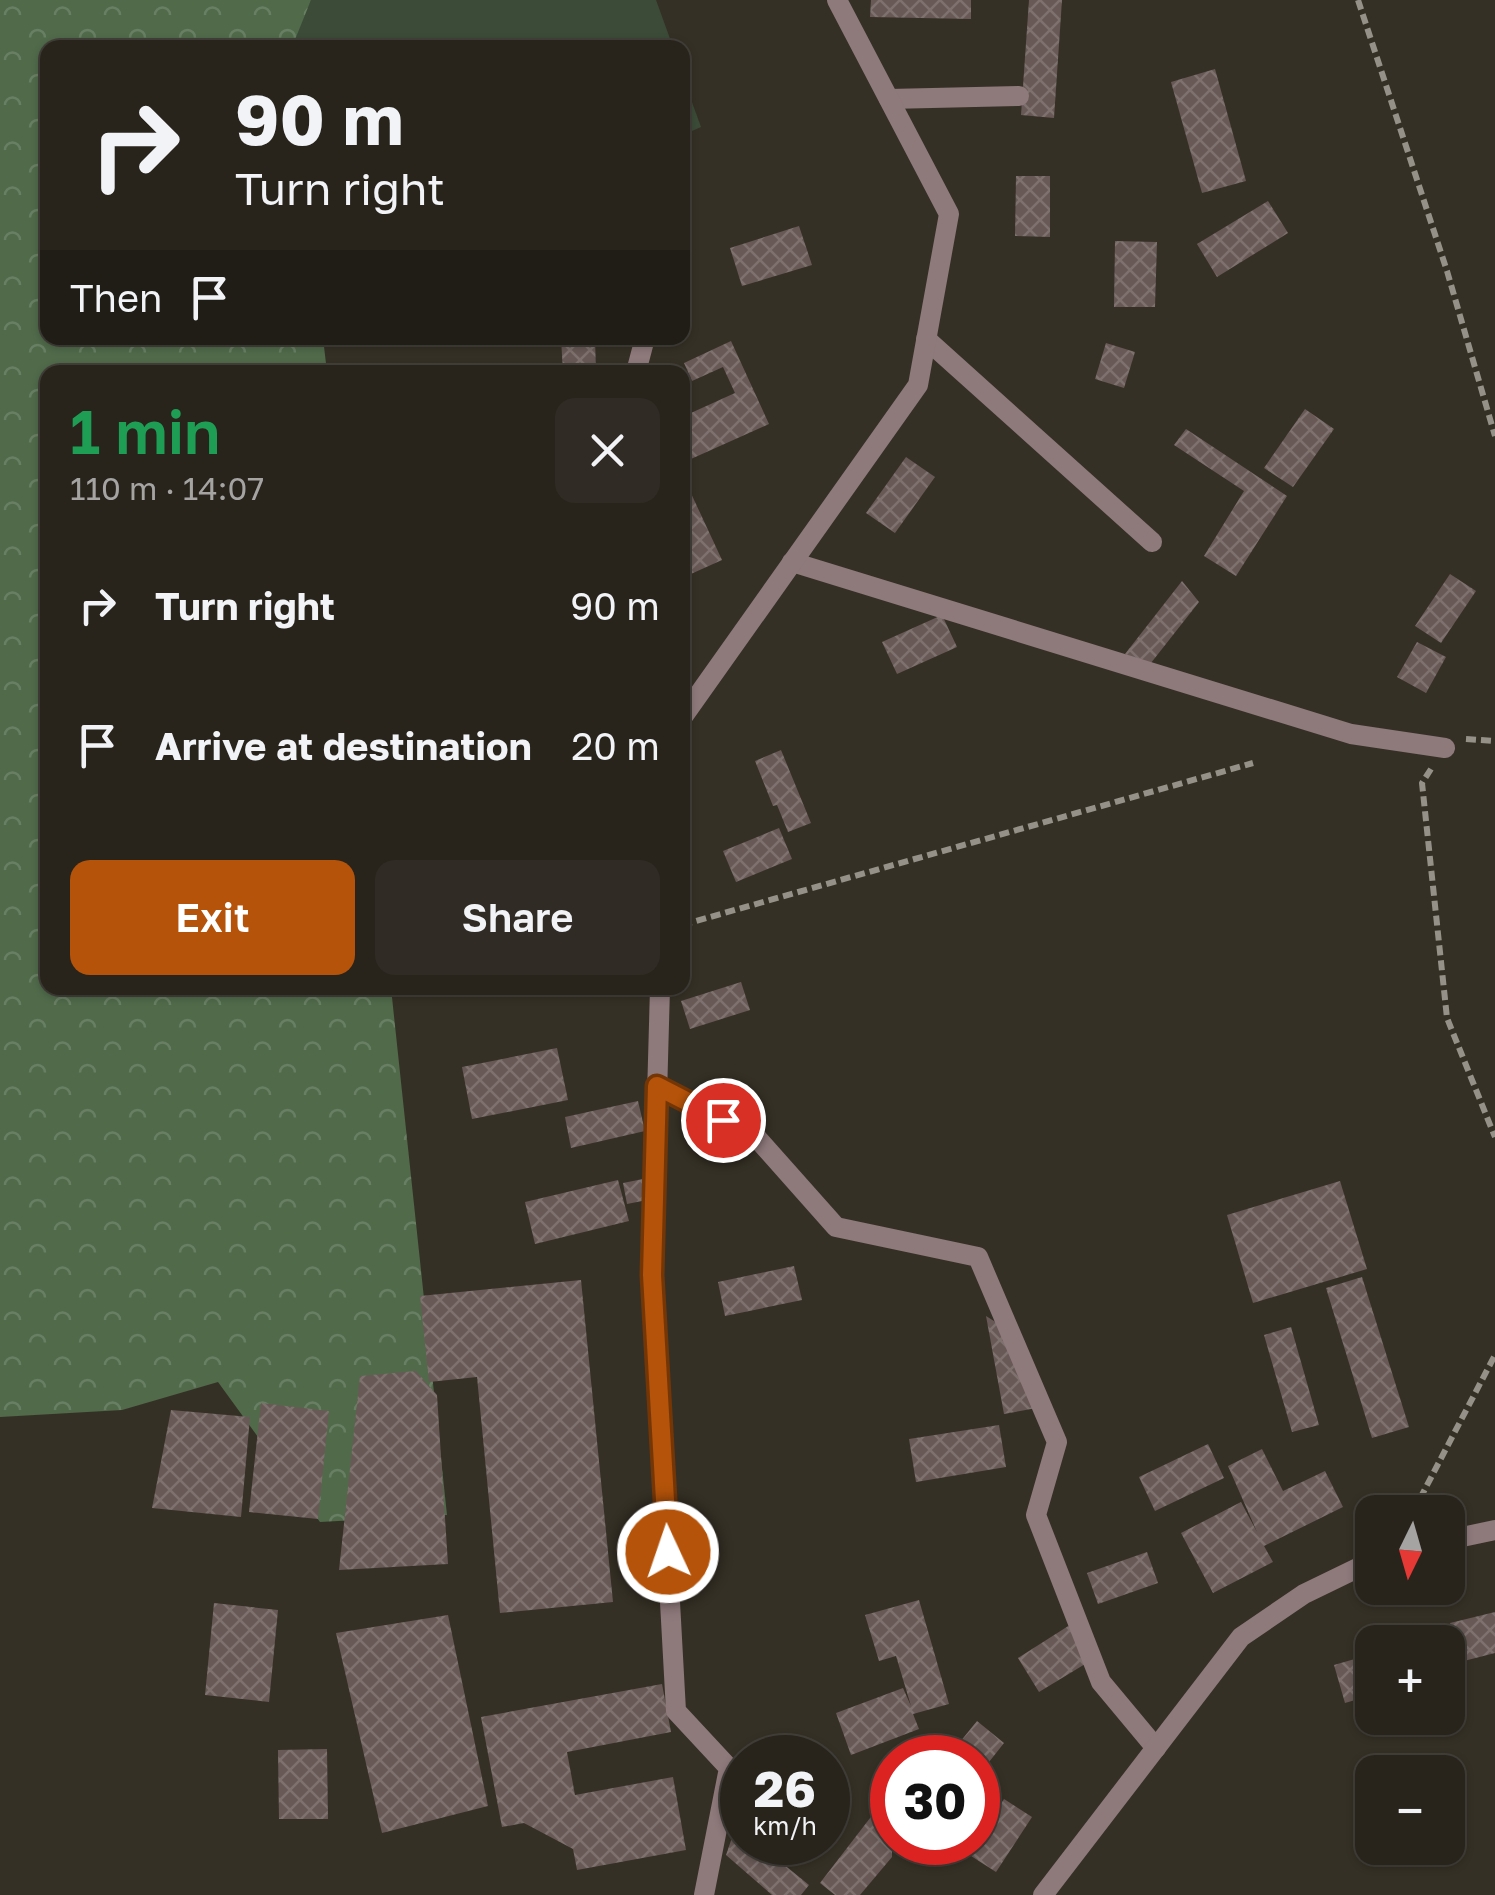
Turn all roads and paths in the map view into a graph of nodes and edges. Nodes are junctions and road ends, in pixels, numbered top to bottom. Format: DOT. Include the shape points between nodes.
graph roads {
  1 [pos="837,0"];
  2 [pos="1358,0"];
  3 [pos="1019,96"];
  4 [pos="889,99"];
  5 [pos="926,339"];
  6 [pos="1495,436"];
  7 [pos="1152,542"];
  8 [pos="792,562"];
  9 [pos="690,697"];
  10 [pos="1495,742"];
  11 [pos="1445,748"];
  12 [pos="1252,762"];
  13 [pos="690,923"];
  14 [pos="660,995"];
  15 [pos="657,1086"];
  16 [pos="1495,1137"];
  17 [pos="1495,1355"];
  18 [pos="1422,1495"];
  19 [pos="1495,1530"];
  20 [pos="1465,1536"];
  21 [pos="1355,1570"];
  22 [pos="1156,1748"];
  23 [pos="704,1895"];
  24 [pos="1043,1895"];
  1 -- 4 [label="street"];
  2 -- 6 [label="path"];
  3 -- 4 [label="street"];
  4 -- 5 [label="street" via="950,214"];
  5 -- 7 [label="street"];
  5 -- 8 [label="street" via="918,386"];
  8 -- 9 [label="street"];
  8 -- 11 [label="street" via="1351,734"];
  10 -- 11 [label="path" via="1452,738"];
  11 -- 16 [label="path" via="1422,783 1447,1018"];
  12 -- 13 [label="path"];
  14 -- 15 [label="street"];
  15 -- 22 [label="street" via="756,1137 836,1227 978,1257 1057,1442 1036,1515 1101,1682"];
  15 -- 23 [label="street" via="652,1275 676,1711 729,1768"];
  17 -- 18 [label="path"];
  19 -- 20 [label="street"];
  21 -- 22 [label="street" via="1304,1594 1241,1637"];
  22 -- 24 [label="street"];
}
